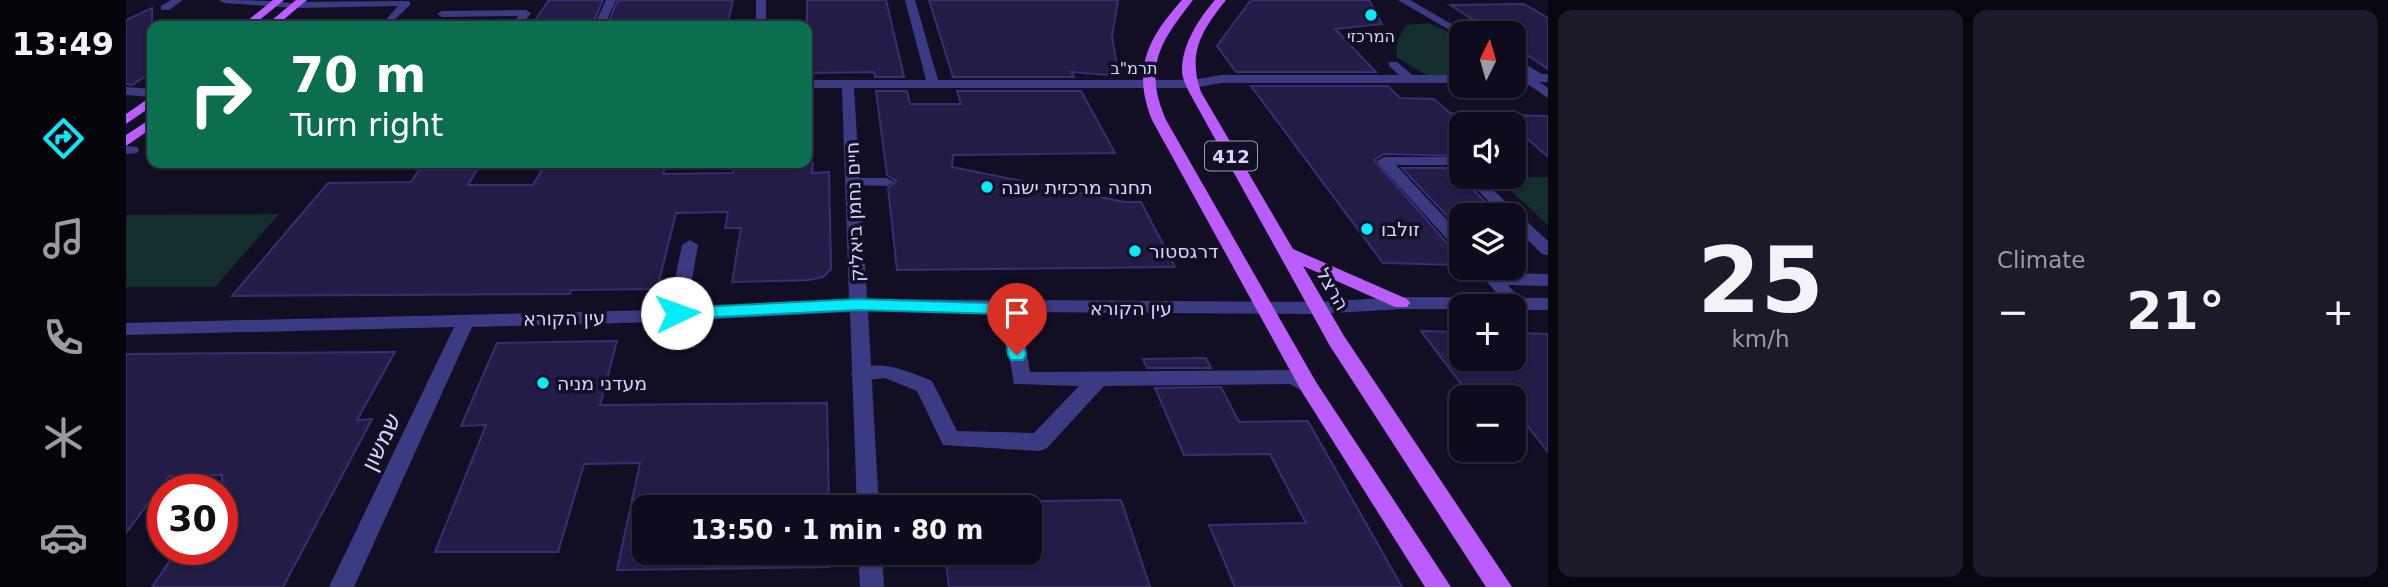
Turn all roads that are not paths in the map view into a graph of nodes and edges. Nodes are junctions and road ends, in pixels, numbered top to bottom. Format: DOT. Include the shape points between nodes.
graph roads {
  1 [pos="178,0"];
  2 [pos="224,0"];
  3 [pos="611,0"];
  4 [pos="761,0"];
  5 [pos="910,0"];
  6 [pos="1188,0"];
  7 [pos="1221,0"];
  8 [pos="1403,0"];
  9 [pos="276,2"];
  10 [pos="299,3"];
  11 [pos="165,8"];
  12 [pos="442,14"];
  13 [pos="252,21"];
  14 [pos="276,21"];
  15 [pos="390,21"];
  16 [pos="520,21"];
  17 [pos="601,21"];
  18 [pos="761,21"];
  19 [pos="1449,26"];
  20 [pos="1393,64"];
  21 [pos="1532,78"];
  22 [pos="1411,79"];
  23 [pos="1449,79"];
  24 [pos="1148,83"];
  25 [pos="933,84"];
  26 [pos="1193,84"];
  27 [pos="812,85"];
  28 [pos="848,85"];
  29 [pos="126,91"];
  30 [pos="147,93"];
  31 [pos="1548,94"];
  32 [pos="147,104"];
  33 [pos="126,120"];
  34 [pos="147,127"];
  35 [pos="128,148"];
  36 [pos="1449,161"];
  37 [pos="854,182"];
  38 [pos="887,182"];
  39 [pos="1484,189"];
  40 [pos="1499,203"];
  41 [pos="1526,229"];
  42 [pos="1449,231"];
  43 [pos="690,245"];
  44 [pos="1548,250"];
  45 [pos="1288,253"];
  46 [pos="1526,277"];
  47 [pos="1494,280"];
  48 [pos="1548,280"];
  49 [pos="1507,294"];
  50 [pos="1401,303"];
  51 [pos="1449,303"];
  52 [pos="858,305"];
  53 [pos="1526,305"];
  54 [pos="1010,308"];
  55 [pos="1263,308"];
  56 [pos="1317,308"];
  57 [pos="1544,308"];
  58 [pos="677,313"];
  59 [pos="467,319"];
  60 [pos="126,329"];
  61 [pos="861,373"];
  62 [pos="1099,378"];
  63 [pos="1309,387"];
  64 [pos="867,495"];
  65 [pos="871,565"];
  66 [pos="341,587"];
  67 [pos="872,587"];
  68 [pos="1438,587"];
  69 [pos="1500,587"];
  1 -- 11 [label="street"];
  2 -- 9 [label="street"];
  3 -- 17 [label="street"];
  4 -- 18 [label="street"];
  5 -- 25 [label="street"];
  6 -- 24 [label="main road, 412" via="1157,44"];
  7 -- 26 [label="main road, הרצל / 412" via="1194,46 1188,72"];
  8 -- 19 [label="street"];
  9 -- 10 [label="street"];
  9 -- 13 [label="main road"];
  10 -- 14 [label="main road"];
  10 -- 15 [label="street" via="405,4"];
  12 -- 16 [label="street" via="526,13"];
  20 -- 22 [label="street"];
  21 -- 31 [label="street"];
  22 -- 23 [label="street, תרמ\"ב"];
  22 -- 26 [label="street, תרמ\"ב" via="1221,79"];
  24 -- 25 [label="street, תרמ\"ב"];
  24 -- 26 [label="street, תרמ\"ב"];
  24 -- 55 [label="main road, 412" via="1159,120"];
  25 -- 28 [label="street, תרמ\"ב"];
  26 -- 45 [label="main road, הרצל / 412"];
  27 -- 28 [label="street, תרמ\"ב"];
  28 -- 37 [label="street, חיים נחמן ביאליק"];
  29 -- 30 [label="street"];
  32 -- 33 [label="main road"];
  34 -- 35 [label="main road"];
  36 -- 42 [label="street" via="1384,161"];
  37 -- 38 [label="street"];
  37 -- 52 [label="street, חיים נחמן ביאליק"];
  39 -- 40 [label="street"];
  41 -- 44 [label="street"];
  43 -- 58 [label="street"];
  45 -- 50 [label="main road"];
  45 -- 56 [label="main road, הרצל / 412"];
  46 -- 48 [label="street"];
  47 -- 49 [label="street"];
  50 -- 51 [label="street, עין הקורא"];
  50 -- 56 [label="street, עין הקורא"];
  52 -- 54 [label="street, עין הקורא"];
  52 -- 58 [label="street, עין הקורא"];
  52 -- 61 [label="street, חיים נחמן ביאליק"];
  53 -- 57 [label="street, עין הקורא"];
  54 -- 55 [label="street, עין הקורא"];
  54 -- 62 [label="street" via="1021,379"];
  55 -- 56 [label="street, עין הקורא"];
  55 -- 63 [label="main road, 412"];
  56 -- 69 [label="main road, הרצל / 412"];
  58 -- 59 [label="street, עין הקורא"];
  59 -- 60 [label="street, עין הקורא"];
  59 -- 66 [label="street, שמשון"];
  61 -- 62 [label="street" via="886,371 925,386 950,439 1039,442"];
  61 -- 64 [label="street, חיים נחמן ביאליק"];
  62 -- 63 [label="street" via="1294,377"];
  63 -- 68 [label="main road, 412"];
  65 -- 67 [label="street"];
}
